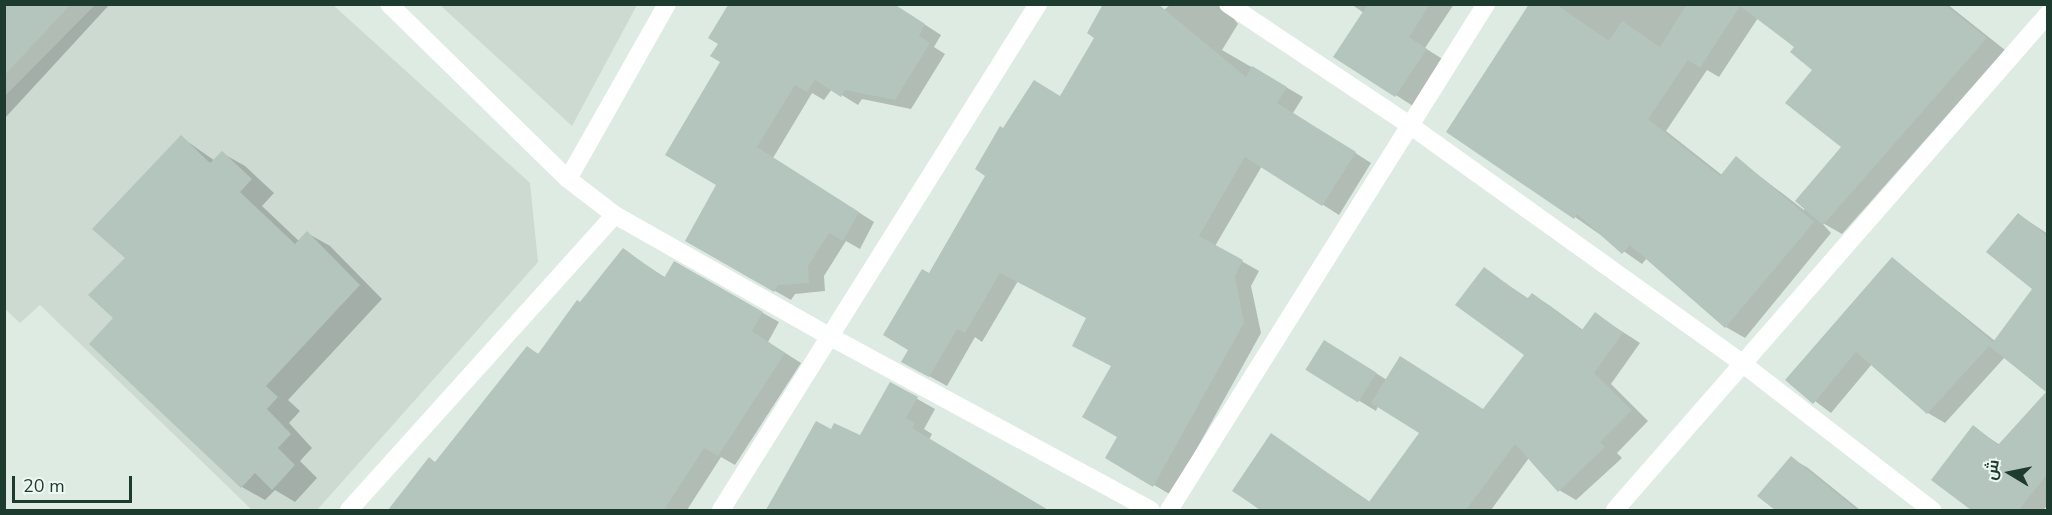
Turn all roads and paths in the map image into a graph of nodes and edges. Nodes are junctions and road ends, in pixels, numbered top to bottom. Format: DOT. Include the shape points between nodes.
graph roads {
  1 [pos="389,4"];
  2 [pos="667,4"];
  3 [pos="1038,4"];
  4 [pos="1228,4"];
  5 [pos="1486,4"];
  6 [pos="2033,4"];
  7 [pos="2047,14"];
  8 [pos="1412,126"];
  9 [pos="568,179"];
  10 [pos="615,215"];
  11 [pos="829,336"];
  12 [pos="1743,364"];
  13 [pos="350,510"];
  14 [pos="721,510"];
  15 [pos="1151,510"];
  16 [pos="1169,510"];
  17 [pos="1615,510"];
  18 [pos="1932,510"];
  1 -- 9 [label="street"];
  2 -- 9 [label="street"];
  3 -- 11 [label="street"];
  4 -- 8 [label="street"];
  5 -- 8 [label="street"];
  6 -- 7 [label="street"];
  7 -- 12 [label="street"];
  8 -- 12 [label="street"];
  8 -- 16 [label="street"];
  9 -- 10 [label="street"];
  10 -- 11 [label="street"];
  10 -- 13 [label="street"];
  11 -- 14 [label="street"];
  11 -- 15 [label="street"];
  12 -- 17 [label="street"];
  12 -- 18 [label="street"];
}
